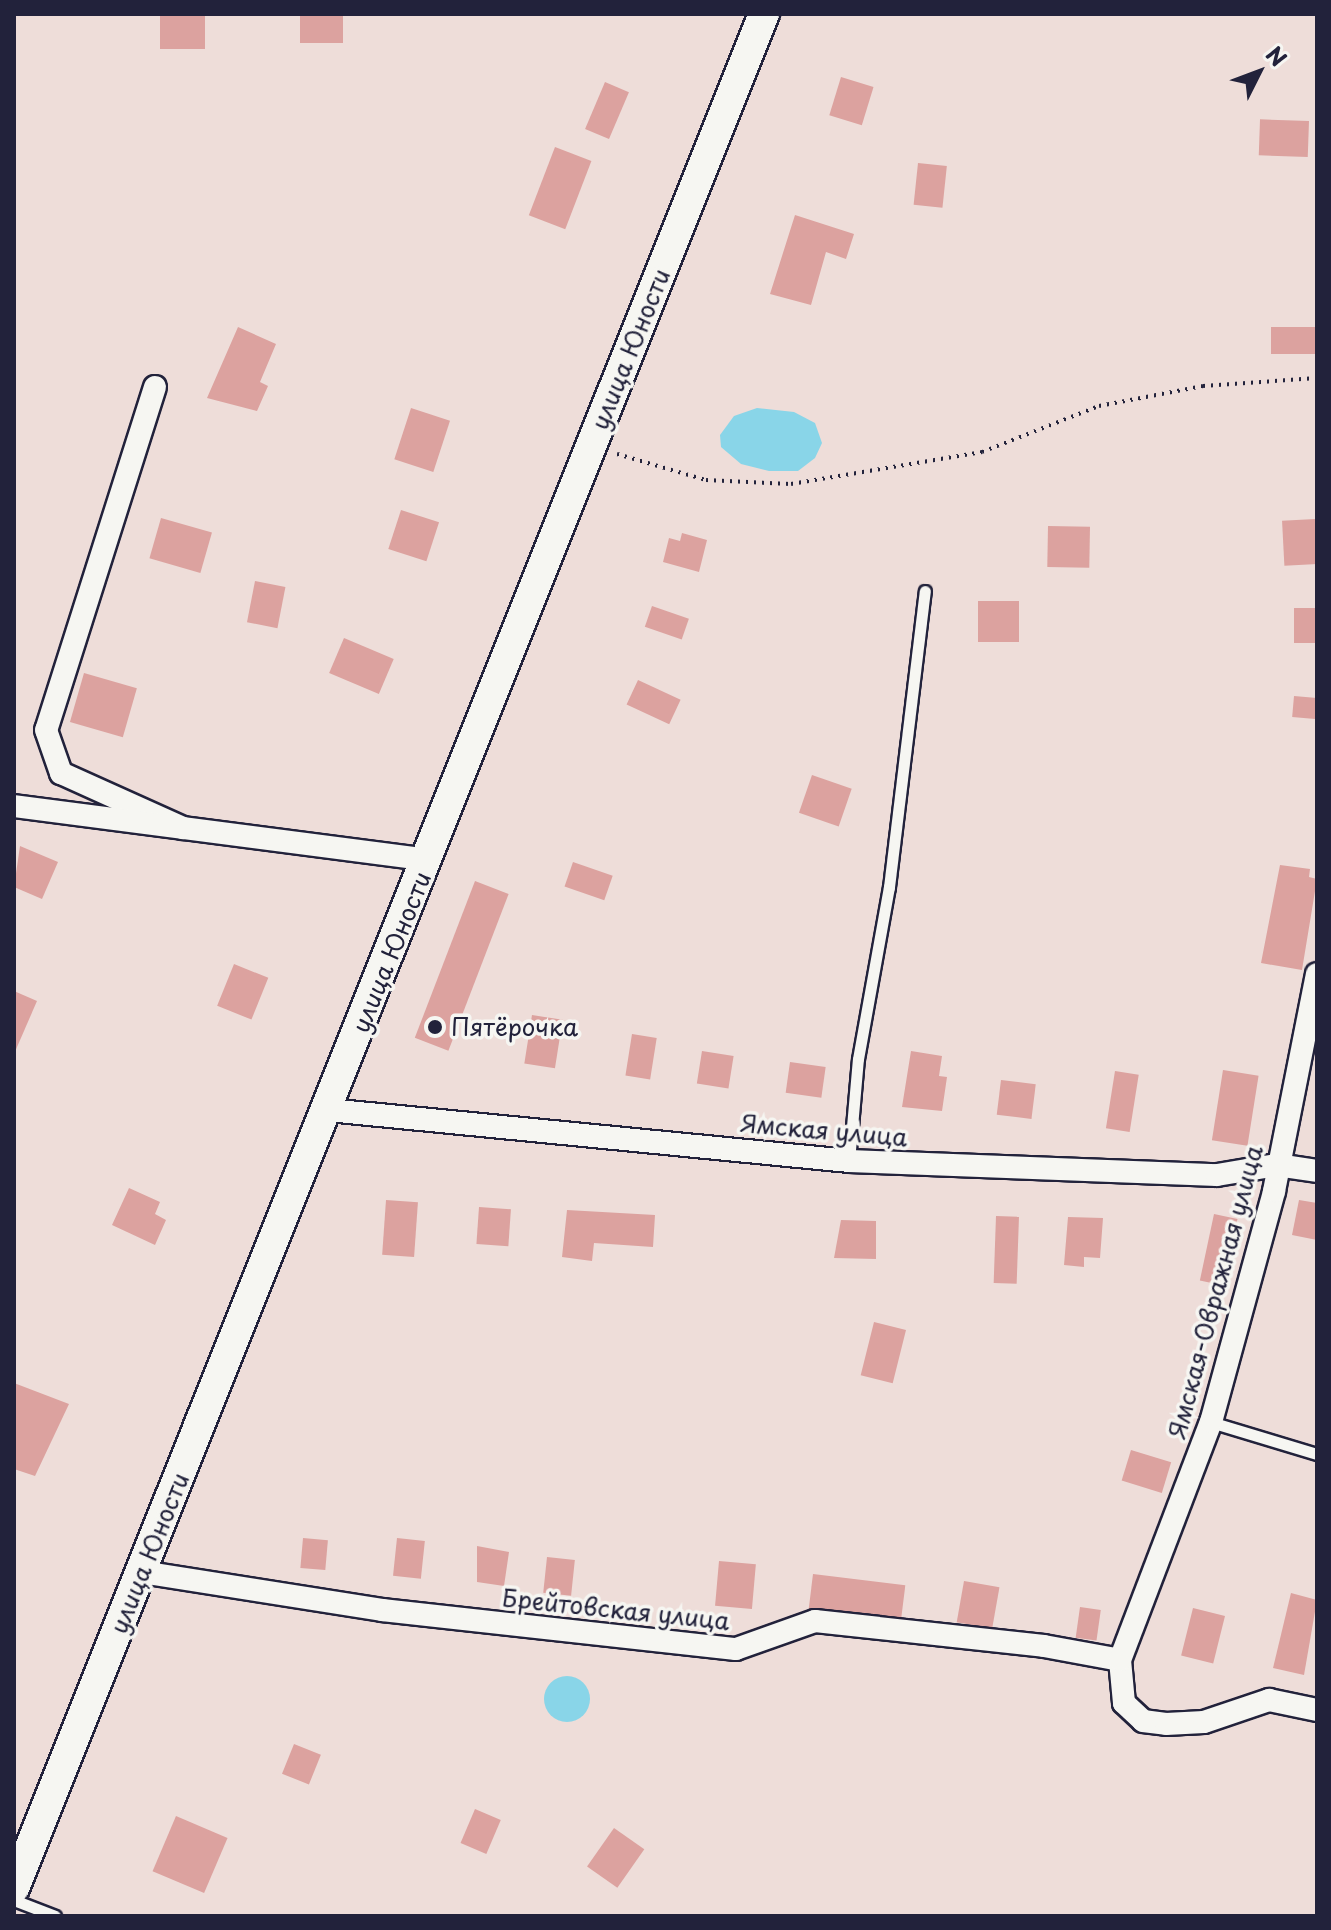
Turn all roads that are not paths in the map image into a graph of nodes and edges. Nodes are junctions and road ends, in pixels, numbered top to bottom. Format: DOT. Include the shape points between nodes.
graph roads {
  1 [pos="764,14"];
  2 [pos="155,387"];
  3 [pos="925,591"];
  4 [pos="14,806"];
  5 [pos="183,828"];
  6 [pos="427,860"];
  7 [pos="1317,974"];
  8 [pos="328,1110"];
  9 [pos="849,1161"];
  10 [pos="1277,1165"];
  11 [pos="1317,1171"];
  12 [pos="1211,1422"];
  13 [pos="1317,1454"];
  14 [pos="142,1572"];
  15 [pos="1120,1660"];
  16 [pos="1317,1710"];
  17 [pos="14,1888"];
  18 [pos="14,1900"];
  19 [pos="55,1916"];
  1 -- 6 [label="street, улица Юности"];
  2 -- 5 [label="street" via="46,730 61,773"];
  3 -- 9 [label="lane" via="889,887 858,1059"];
  4 -- 5 [label="street"];
  5 -- 6 [label="street"];
  6 -- 8 [label="street, улица Юности"];
  7 -- 10 [label="street, Ямская-Овражная улица"];
  8 -- 9 [label="street, Ямская улица"];
  8 -- 14 [label="street, улица Юности"];
  9 -- 10 [label="street, Ямская улица" via="1217,1175"];
  10 -- 11 [label="street, Ямская улица"];
  10 -- 12 [label="street, Ямская-Овражная улица"];
  12 -- 13 [label="lane"];
  12 -- 15 [label="street, Ямская-Овражная улица"];
  14 -- 15 [label="street, Брейтовская улица" via="382,1610 736,1649 815,1621"];
  14 -- 17 [label="street, улица Юности"];
  15 -- 16 [label="street" via="1124,1703 1143,1721 1204,1722 1269,1700"];
  18 -- 19 [label="lane"];
}
